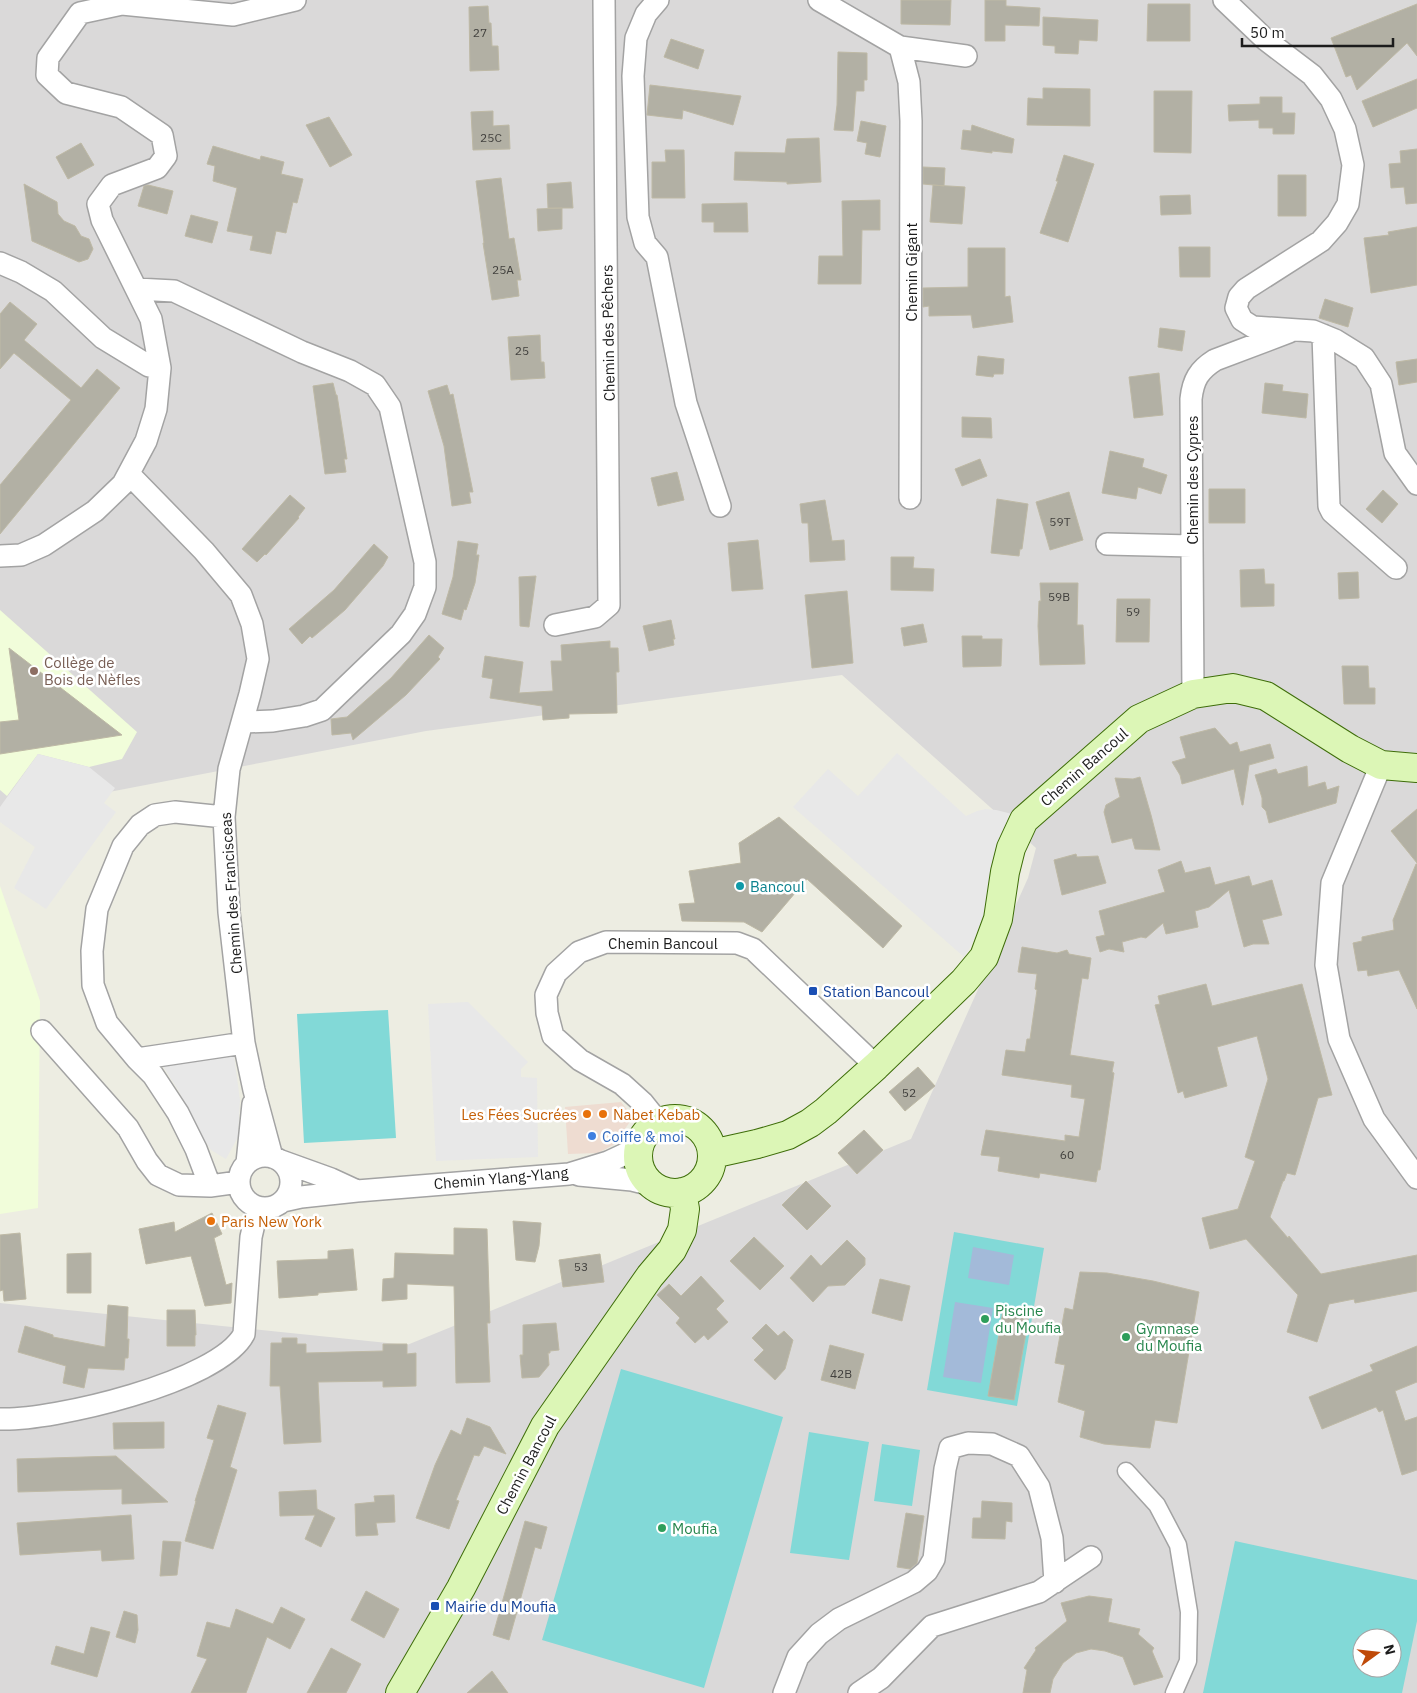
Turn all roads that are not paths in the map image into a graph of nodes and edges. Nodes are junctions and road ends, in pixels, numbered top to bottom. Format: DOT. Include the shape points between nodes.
graph roads {
  1 [pos="294,0"];
  2 [pos="604,0"];
  3 [pos="658,0"];
  4 [pos="819,0"];
  5 [pos="1224,0"];
  6 [pos="900,47"];
  7 [pos="966,56"];
  8 [pos="0,263"];
  9 [pos="137,289"];
  10 [pos="1294,330"];
  11 [pos="1323,335"];
  12 [pos="160,368"];
  13 [pos="129,474"];
  14 [pos="1417,484"];
  15 [pos="910,498"];
  16 [pos="720,506"];
  17 [pos="1107,544"];
  18 [pos="1192,546"];
  19 [pos="0,556"];
  20 [pos="1396,568"];
  21 [pos="555,625"];
  22 [pos="1193,694"];
  23 [pos="243,722"];
  24 [pos="1381,765"];
  25 [pos="1417,768"];
  26 [pos="224,817"];
  27 [pos="42,1031"];
  28 [pos="244,1043"];
  29 [pos="136,1059"];
  30 [pos="876,1066"];
  31 [pos="254,1090"];
  32 [pos="659,1123"];
  33 [pos="640,1147"];
  34 [pos="712,1154"];
  35 [pos="277,1159"];
  36 [pos="243,1173"];
  37 [pos="569,1174"];
  38 [pos="1417,1178"];
  39 [pos="652,1185"];
  40 [pos="210,1186"];
  41 [pos="358,1191"];
  42 [pos="682,1192"];
  43 [pos="283,1201"];
  44 [pos="261,1208"];
  45 [pos="0,1419"];
  46 [pos="1126,1472"];
  47 [pos="1091,1557"];
  48 [pos="1055,1582"];
  49 [pos="400,1693"];
  50 [pos="784,1693"];
  51 [pos="859,1693"];
  52 [pos="1174,1693"];
  1 -- 9 [label="street" via="233,15 122,4 80,13 48,58 47,75 66,93 121,107 162,135 166,156 157,168 112,185 98,204 102,220"];
  2 -- 21 [label="street, Chemin des Pêchers" via="609,605 595,617"];
  3 -- 16 [label="street" via="646,14 636,38 633,76 638,217 645,243 656,257 686,403"];
  4 -- 6 [label="street"];
  5 -- 10 [label="street, Chemin des Cypres" via="1266,40 1312,75 1331,99 1345,129 1353,165 1348,204 1338,222 1321,241 1246,289 1239,297 1236,308 1242,320 1253,326"];
  6 -- 7 [label="street"];
  6 -- 15 [label="street, Chemin Gigant" via="909,82 911,121"];
  8 -- 12 [label="street" via="53,291 103,338 149,366"];
  9 -- 12 [label="street" via="152,319"];
  9 -- 23 [label="street" via="174,291 302,352 350,371 375,385 390,407 426,562 425,587 415,614 402,634 322,710 273,721"];
  10 -- 11 [label="street, Chemin des Cypres"];
  10 -- 18 [label="street, Chemin des Cypres" via="1215,360 1197,375 1191,399"];
  11 -- 14 [label="street, Chemin des Cypres" via="1364,358 1381,384 1395,453"];
  11 -- 20 [label="street" via="1329,506"];
  12 -- 13 [label="street" via="156,409 146,441"];
  13 -- 19 [label="street" via="123,484 95,510 44,545 21,555"];
  13 -- 23 [label="street, Chemin des Francisceas" via="241,594 252,624 258,659"];
  17 -- 18 [label="street"];
  18 -- 22 [label="street, Chemin des Cypres"];
  22 -- 24 [label="main road, Chemin Bancoul" via="1233,688 1266,696"];
  22 -- 30 [label="main road, Chemin Bancoul" via="1139,719 1024,820 1011,848 998,919 984,957 964,981"];
  23 -- 26 [label="street, Chemin des Francisceas" via="228,769"];
  24 -- 25 [label="main road, Chemin Bancoul"];
  24 -- 38 [label="street" via="1332,883 1326,965 1339,1039 1374,1119"];
  26 -- 28 [label="street, Chemin des Francisceas" via="229,912"];
  26 -- 29 [label="street" via="175,812 155,815 122,846 97,909 92,951 93,985 107,1023"];
  27 -- 40 [label="street" via="128,1128 158,1175 179,1185"];
  28 -- 29 [label="street"];
  28 -- 31 [label="street, Chemin des Francisceas"];
  29 -- 40 [label="street" via="152,1075 178,1113"];
  30 -- 32 [label="street, Chemin Bancoul" via="753,949 737,943 606,942 579,952 556,973 546,995 553,1036 580,1060 622,1084"];
  30 -- 34 [label="main road, Chemin Bancoul" via="826,1111 788,1135"];
  31 -- 35 [label="street, Chemin des Francisceas"];
  31 -- 36 [label="street, Chemin des Francisceas"];
  32 -- 33 [label="main road" via="650,1129"];
  32 -- 34 [label="main road" via="678,1120 697,1127 709,1143"];
  33 -- 37 [label="street, Chemin Ylang-Ylang" via="608,1162"];
  33 -- 39 [label="main road" via="640,1168"];
  34 -- 42 [label="main road" via="711,1164 701,1183"];
  35 -- 36 [label="street" via="254,1158"];
  35 -- 41 [label="street, Chemin Ylang-Ylang"];
  35 -- 43 [label="street" via="289,1170 291,1182"];
  36 -- 40 [label="street"];
  36 -- 44 [label="street" via="242,1194 250,1204"];
  37 -- 39 [label="street"];
  37 -- 41 [label="street, Chemin Ylang-Ylang"];
  39 -- 42 [label="main road" via="661,1191"];
  41 -- 43 [label="street, Chemin Ylang-Ylang"];
  42 -- 49 [label="main road, Chemin Bancoul" via="685,1209 682,1230 672,1250 650,1276 545,1426 461,1588"];
  43 -- 44 [label="street" via="272,1208"];
  44 -- 45 [label="street" via="251,1237 244,1334 239,1344 223,1358 109,1403 60,1414"];
  46 -- 52 [label="street" via="1156,1505 1178,1544 1188,1612 1188,1661"];
  47 -- 48 [label="street"];
  48 -- 50 [label="street" via="1052,1538 1039,1486 1019,1456 992,1444 968,1443 950,1448 934,1559 927,1571 914,1582 839,1619 819,1634 798,1657"];
  48 -- 51 [label="street" via="1039,1592 932,1626 881,1678"];
}
